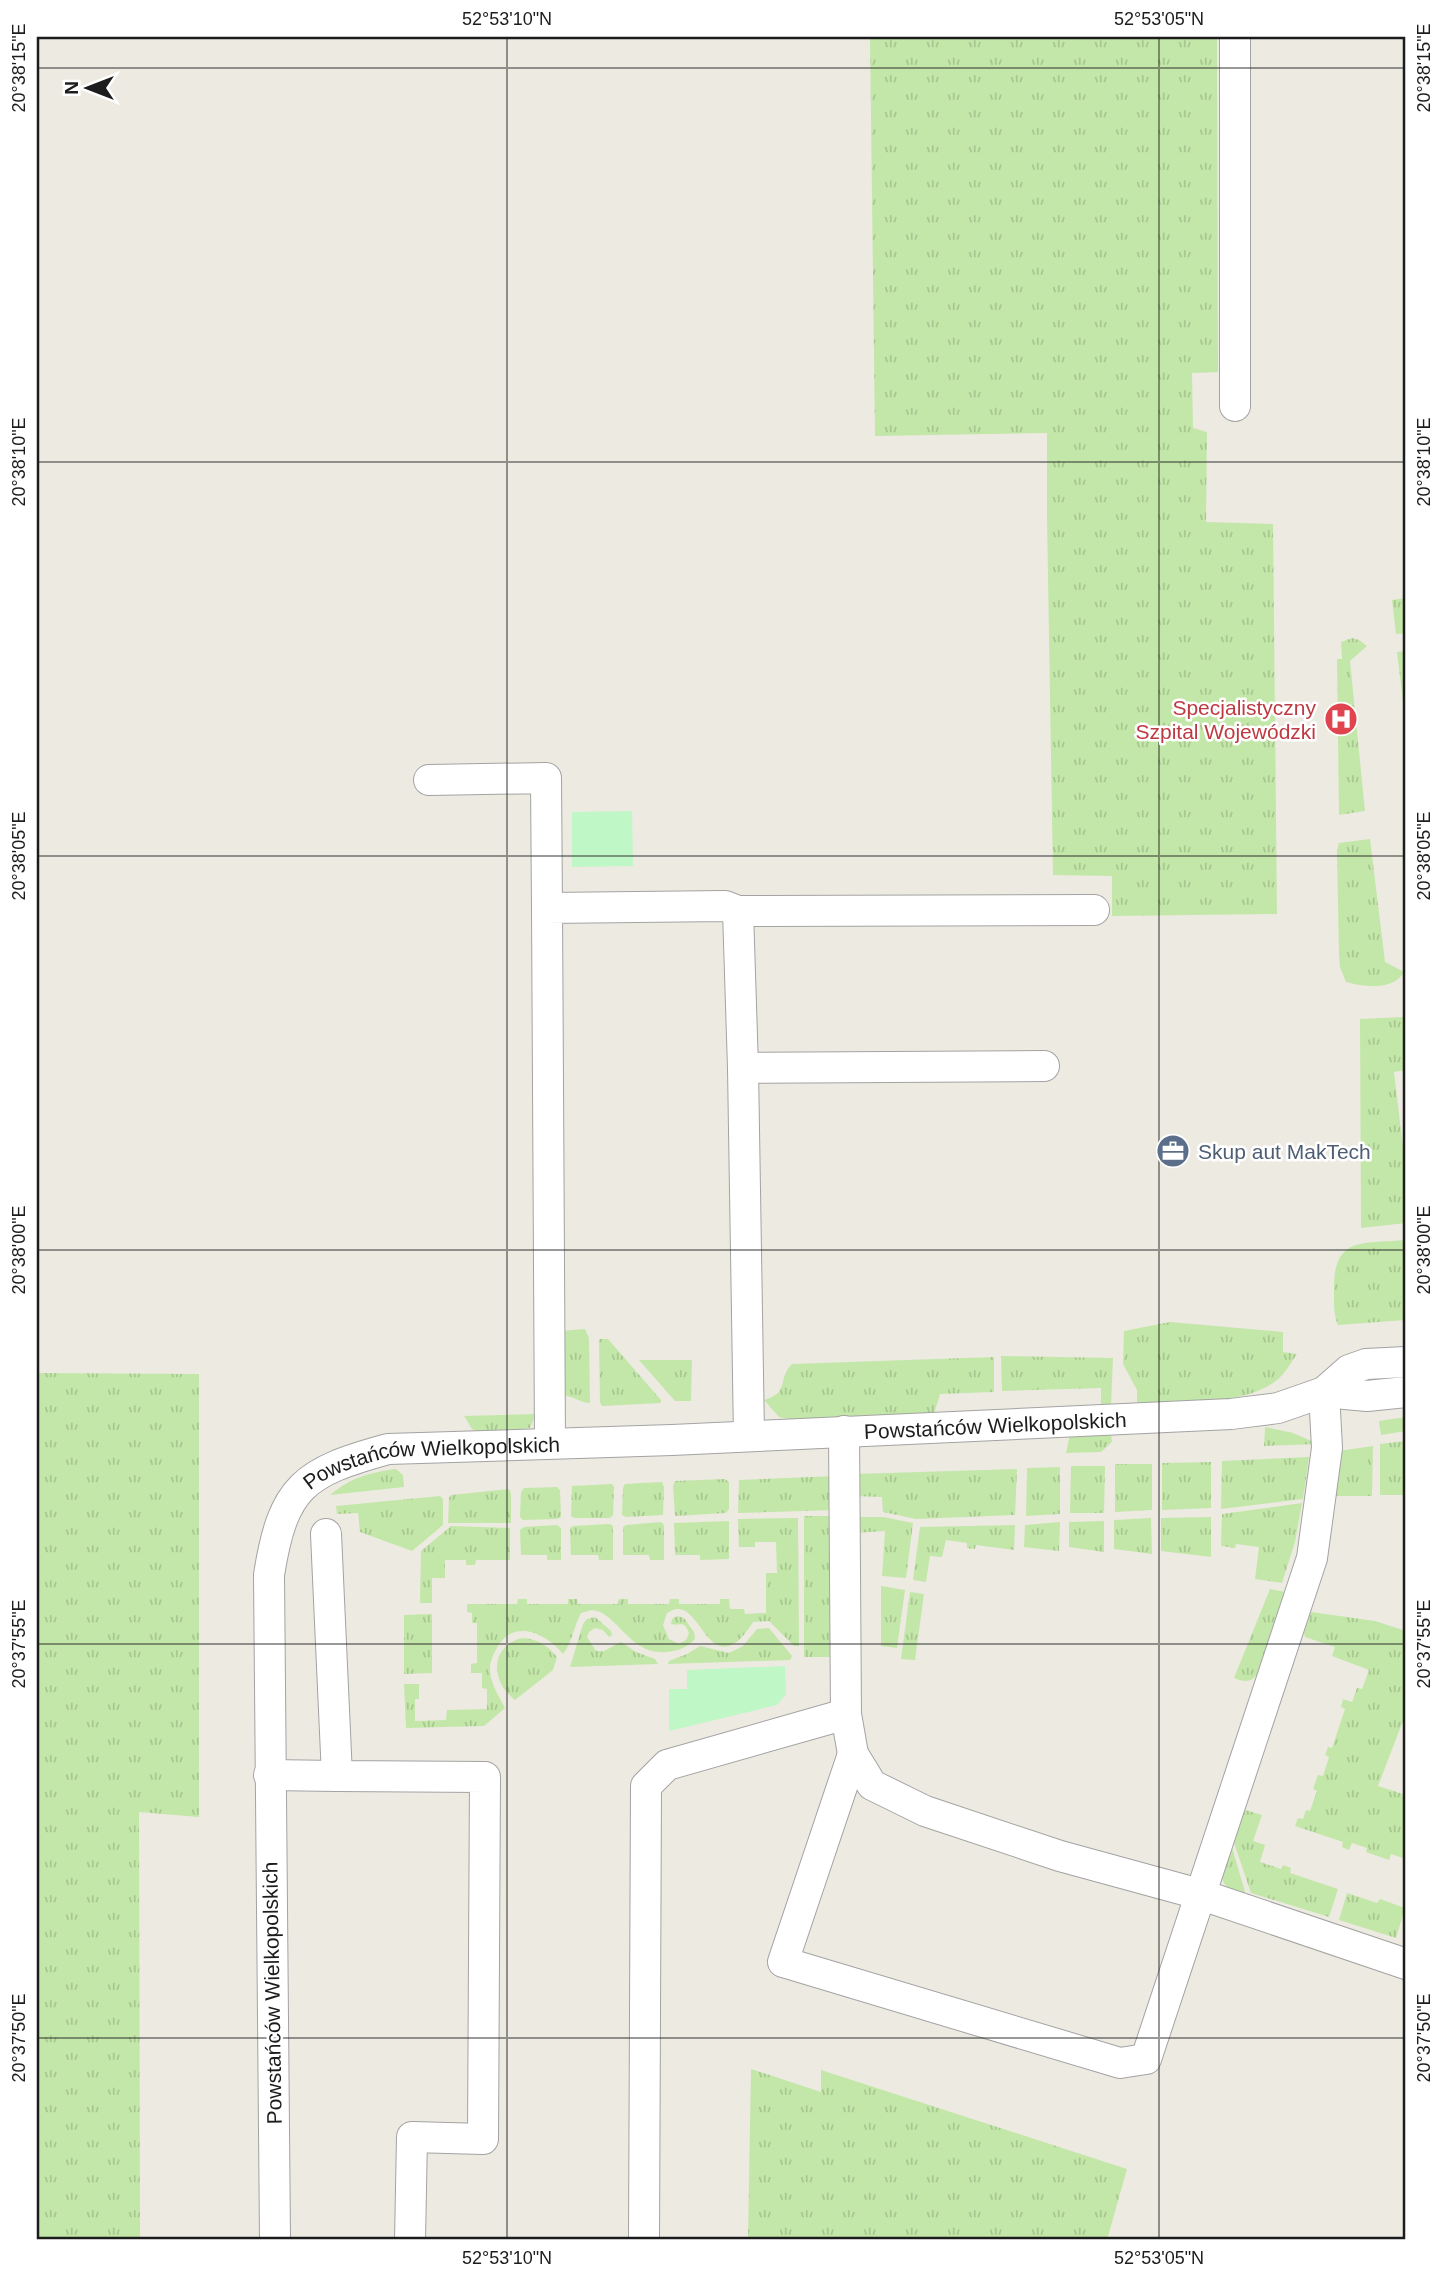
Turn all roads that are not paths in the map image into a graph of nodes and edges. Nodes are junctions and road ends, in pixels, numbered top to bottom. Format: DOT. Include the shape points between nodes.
graph roads {
  1 [pos="1235,37"];
  2 [pos="1235,406"];
  3 [pos="429,780"];
  4 [pos="547,908"];
  5 [pos="1094,909"];
  6 [pos="738,911"];
  7 [pos="1044,1066"];
  8 [pos="743,1068"];
  9 [pos="1406,1362"];
  10 [pos="1324,1392"];
  11 [pos="1406,1392"];
  12 [pos="844,1431"];
  13 [pos="749,1436"];
  14 [pos="550,1442"];
  15 [pos="326,1534"];
  16 [pos="846,1714"];
  17 [pos="853,1754"];
  18 [pos="269,1775"];
  19 [pos="337,1776"];
  20 [pos="1199,1895"];
  21 [pos="1406,1964"];
  22 [pos="275,2240"];
  23 [pos="410,2240"];
  24 [pos="644,2240"];
  1 -- 2 [label="street"];
  3 -- 4 [label="street" via="545,778"];
  4 -- 6 [label="street" via="725,906"];
  4 -- 14 [label="street"];
  5 -- 6 [label="street"];
  6 -- 8 [label="street"];
  7 -- 8 [label="street"];
  8 -- 13 [label="street"];
  9 -- 10 [label="street, Powstańców Wielkopolskich" via="1366,1364 1349,1370"];
  10 -- 11 [label="street, Powstańców Wielkopolskich" via="1367,1396"];
  10 -- 12 [label="street, Powstańców Wielkopolskich" via="1278,1408 1231,1414"];
  10 -- 20 [label="street" via="1327,1448 1312,1558"];
  12 -- 13 [label="street, Powstańców Wielkopolskich"];
  12 -- 16 [label="street"];
  13 -- 14 [label="street, Powstańców Wielkopolskich"];
  14 -- 18 [label="street, Powstańców Wielkopolskich" via="388,1449 325,1470 293,1497 274,1542 269,1575"];
  15 -- 19 [label="street"];
  16 -- 17 [label="street"];
  16 -- 24 [label="street" via="667,1765 646,1786"];
  17 -- 20 [label="street" via="872,1785 926,1811 1060,1856"];
  17 -- 20 [label="street" via="783,1962 1120,2063 1146,2059"];
  18 -- 19 [label="street"];
  18 -- 22 [label="street, Powstańców Wielkopolskich"];
  19 -- 23 [label="street" via="485,1777 483,2139 412,2137"];
  20 -- 21 [label="street"];
}
